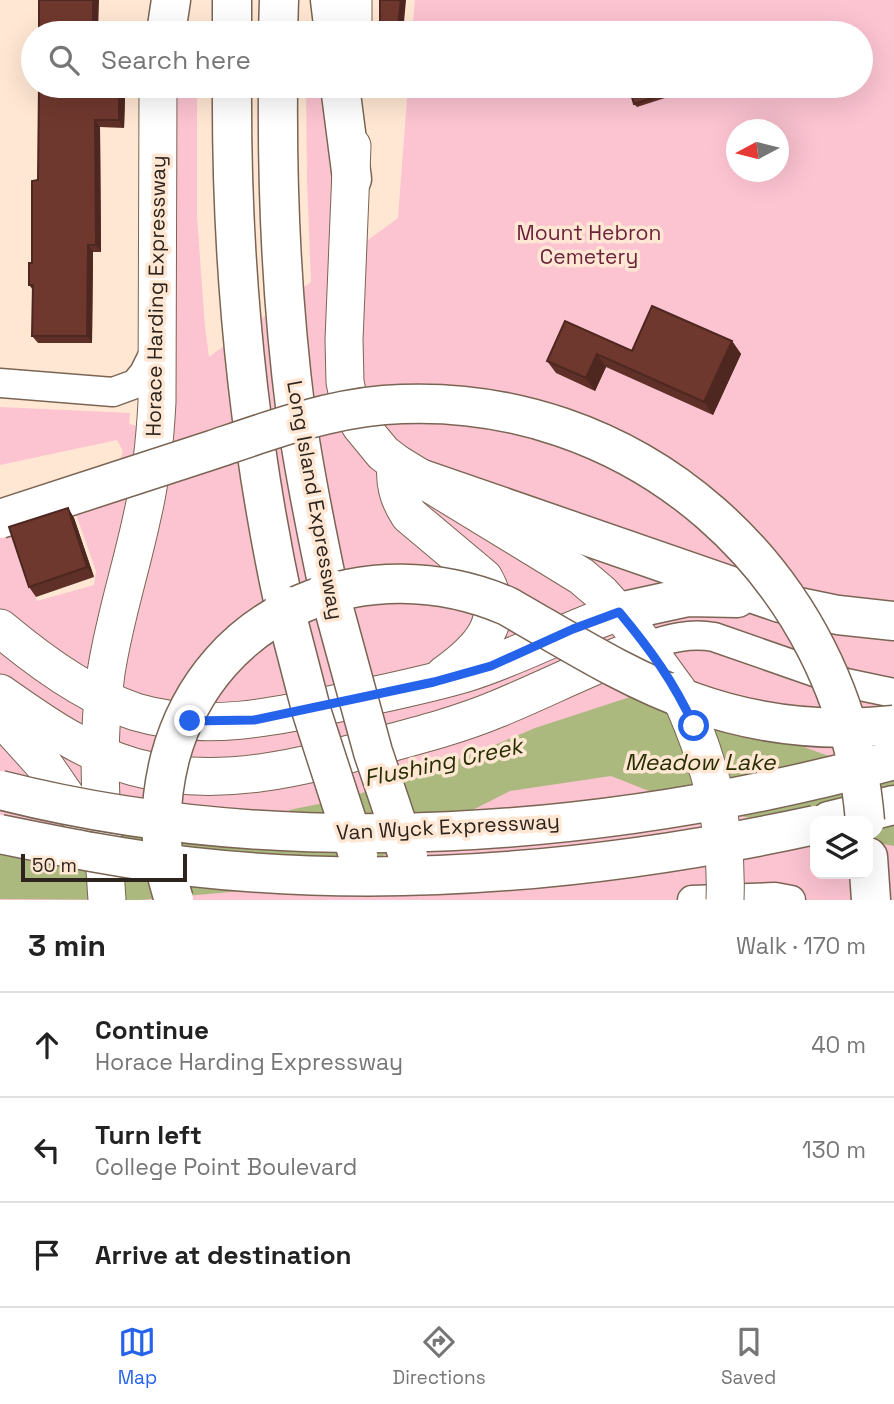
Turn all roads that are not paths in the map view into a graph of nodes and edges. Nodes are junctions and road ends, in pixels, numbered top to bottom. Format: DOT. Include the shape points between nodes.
graph roads {
  1 [pos="158,0"];
  2 [pos="171,0"];
  3 [pos="232,0"];
  4 [pos="279,0"];
  5 [pos="330,0"];
  6 [pos="354,0"];
  7 [pos="158,21"];
  8 [pos="168,21"];
  9 [pos="232,21"];
  10 [pos="278,21"];
  11 [pos="333,21"];
  12 [pos="353,21"];
  13 [pos="158,98"];
  14 [pos="232,98"];
  15 [pos="278,98"];
  16 [pos="342,98"];
  17 [pos="353,98"];
  18 [pos="352,179"];
  19 [pos="157,347"];
  20 [pos="0,383"];
  21 [pos="409,471"];
  22 [pos="0,519"];
  23 [pos="780,603"];
  24 [pos="619,612"];
  25 [pos="894,621"];
  26 [pos="0,628"];
  27 [pos="647,646"];
  28 [pos="434,682"];
  29 [pos="0,692"];
  30 [pos="894,693"];
  31 [pos="103,697"];
  32 [pos="0,716"];
  33 [pos="894,725"];
  34 [pos="99,753"];
  35 [pos="894,760"];
  36 [pos="0,790"];
  37 [pos="894,805"];
  38 [pos="849,816"];
  39 [pos="864,816"];
  40 [pos="92,823"];
  41 [pos="810,826"];
  42 [pos="0,834"];
  43 [pos="870,879"];
  44 [pos="106,883"];
  45 [pos="782,899"];
  46 [pos="174,900"];
  47 [pos="375,900"];
  48 [pos="426,900"];
  49 [pos="692,900"];
  50 [pos="725,900"];
  51 [pos="871,900"];
  1 -- 7 [label="main road"];
  2 -- 8 [label="highway"];
  3 -- 9 [label="highway"];
  4 -- 10 [label="highway"];
  5 -- 11 [label="highway"];
  6 -- 12 [label="main road"];
  13 -- 19 [label="main road, Horace Harding Expressway"];
  14 -- 47 [label="highway, bridge" via="240,323 267,520 298,662 329,771"];
  15 -- 48 [label="highway, Long Island Expressway, bridge" via="281,237 290,358 307,478 328,587 373,752"];
  16 -- 18 [label="highway"];
  17 -- 18 [label="main road"];
  18 -- 21 [label="main road" via="345,382 360,425 383,453"];
  19 -- 20 [label="street" via="135,384 113,392"];
  19 -- 31 [label="main road, Horace Harding Expressway" via="149,483"];
  21 -- 23 [label="highway"];
  21 -- 24 [label="main road" via="581,576"];
  21 -- 28 [label="main road" via="396,490 401,503 484,578 494,602 487,634 467,659"];
  22 -- 39 [label="highway, bridge" via="287,425 353,409 459,406 528,417 577,432 645,464 696,499 741,541 785,594 820,653 844,714"];
  23 -- 24 [label="highway" via="688,597"];
  23 -- 25 [label="highway"];
  24 -- 27 [label="main road"];
  24 -- 28 [label="main road" via="491,666"];
  26 -- 31 [label="main road" via="51,667"];
  27 -- 30 [label="street" via="681,636 714,637 846,683"];
  27 -- 34 [label="main road" via="460,723 269,772 192,776 134,767"];
  27 -- 50 [label="main road, bridge" via="678,691 705,753 724,849"];
  28 -- 31 [label="main road" via="234,721 170,719"];
  29 -- 34 [label="main road" via="47,726"];
  31 -- 34 [label="main road, Horace Harding Expressway"];
  32 -- 40 [label="main road"];
  33 -- 46 [label="highway, bridge" via="802,726 717,710 638,679 507,606 465,590 423,583 346,589 293,607 254,632 221,663 192,704 173,748 163,794 163,863"];
  34 -- 40 [label="main road, Horace Harding Expressway"];
  35 -- 36 [label="highway, Van Wyck Expressway, bridge" via="759,793 669,809 548,824 426,832 319,832 197,824"];
  37 -- 38 [label="highway"];
  40 -- 44 [label="main road"];
  41 -- 42 [label="highway, Van Wyck Expressway, bridge" via="614,860 490,872 373,876 193,867"];
  43 -- 51 [label="highway"];
  45 -- 49 [label="street"];
}
